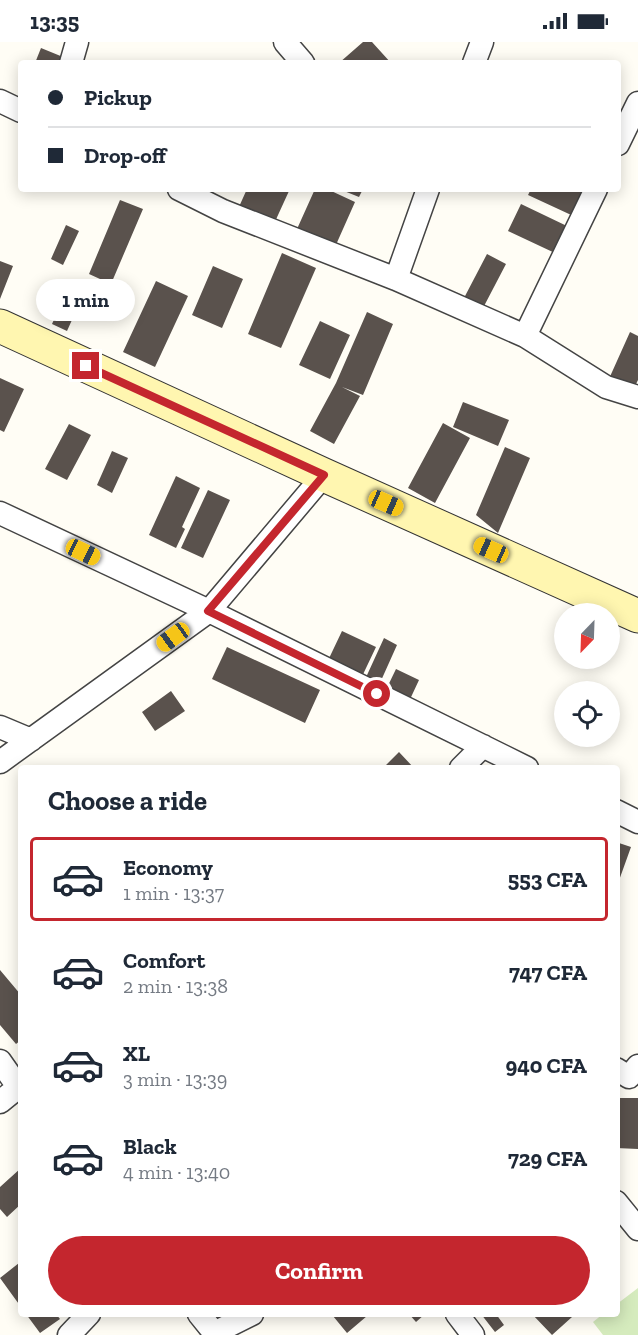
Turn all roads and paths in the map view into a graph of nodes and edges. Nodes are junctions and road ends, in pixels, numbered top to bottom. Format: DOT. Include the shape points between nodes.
graph roads {
  1 [pos="77,42"];
  2 [pos="285,42"];
  3 [pos="482,42"];
  4 [pos="72,60"];
  5 [pos="300,60"];
  6 [pos="475,60"];
  7 [pos="0,101"];
  8 [pos="638,103"];
  9 [pos="18,110"];
  10 [pos="621,138"];
  11 [pos="185,192"];
  12 [pos="595,192"];
  13 [pos="421,194"];
  14 [pos="396,279"];
  15 [pos="0,326"];
  16 [pos="525,336"];
  17 [pos="638,397"];
  18 [pos="324,475"];
  19 [pos="0,513"];
  20 [pos="208,611"];
  21 [pos="638,616"];
  22 [pos="0,727"];
  23 [pos="31,740"];
  24 [pos="483,746"];
  25 [pos="0,762"];
  26 [pos="464,765"];
  27 [pos="521,765"];
  28 [pos="620,813"];
  29 [pos="638,822"];
  30 [pos="0,1061"];
  31 [pos="18,1085"];
  32 [pos="18,1089"];
  33 [pos="0,1102"];
  34 [pos="620,1207"];
  35 [pos="638,1229"];
  36 [pos="86,1317"];
  37 [pos="201,1317"];
  38 [pos="246,1317"];
  39 [pos="459,1317"];
  40 [pos="215,1334"];
  41 [pos="69,1335"];
  42 [pos="473,1335"];
  1 -- 4 [label="street"];
  2 -- 5 [label="street"];
  3 -- 6 [label="street"];
  7 -- 9 [label="street"];
  8 -- 10 [label="street"];
  11 -- 14 [label="street" via="223,211"];
  12 -- 16 [label="street"];
  13 -- 14 [label="street"];
  14 -- 16 [label="street"];
  15 -- 18 [label="street"];
  16 -- 17 [label="street" via="606,387"];
  18 -- 20 [label="street"];
  18 -- 21 [label="street"];
  19 -- 20 [label="street"];
  20 -- 23 [label="street"];
  20 -- 24 [label="street"];
  22 -- 23 [label="street"];
  23 -- 25 [label="street"];
  24 -- 26 [label="street"];
  24 -- 27 [label="street"];
  28 -- 29 [label="street"];
  30 -- 31 [label="street"];
  32 -- 33 [label="street"];
  34 -- 35 [label="street"];
  36 -- 41 [label="street"];
  37 -- 40 [label="street"];
  38 -- 40 [label="street"];
  39 -- 42 [label="street"];
}
